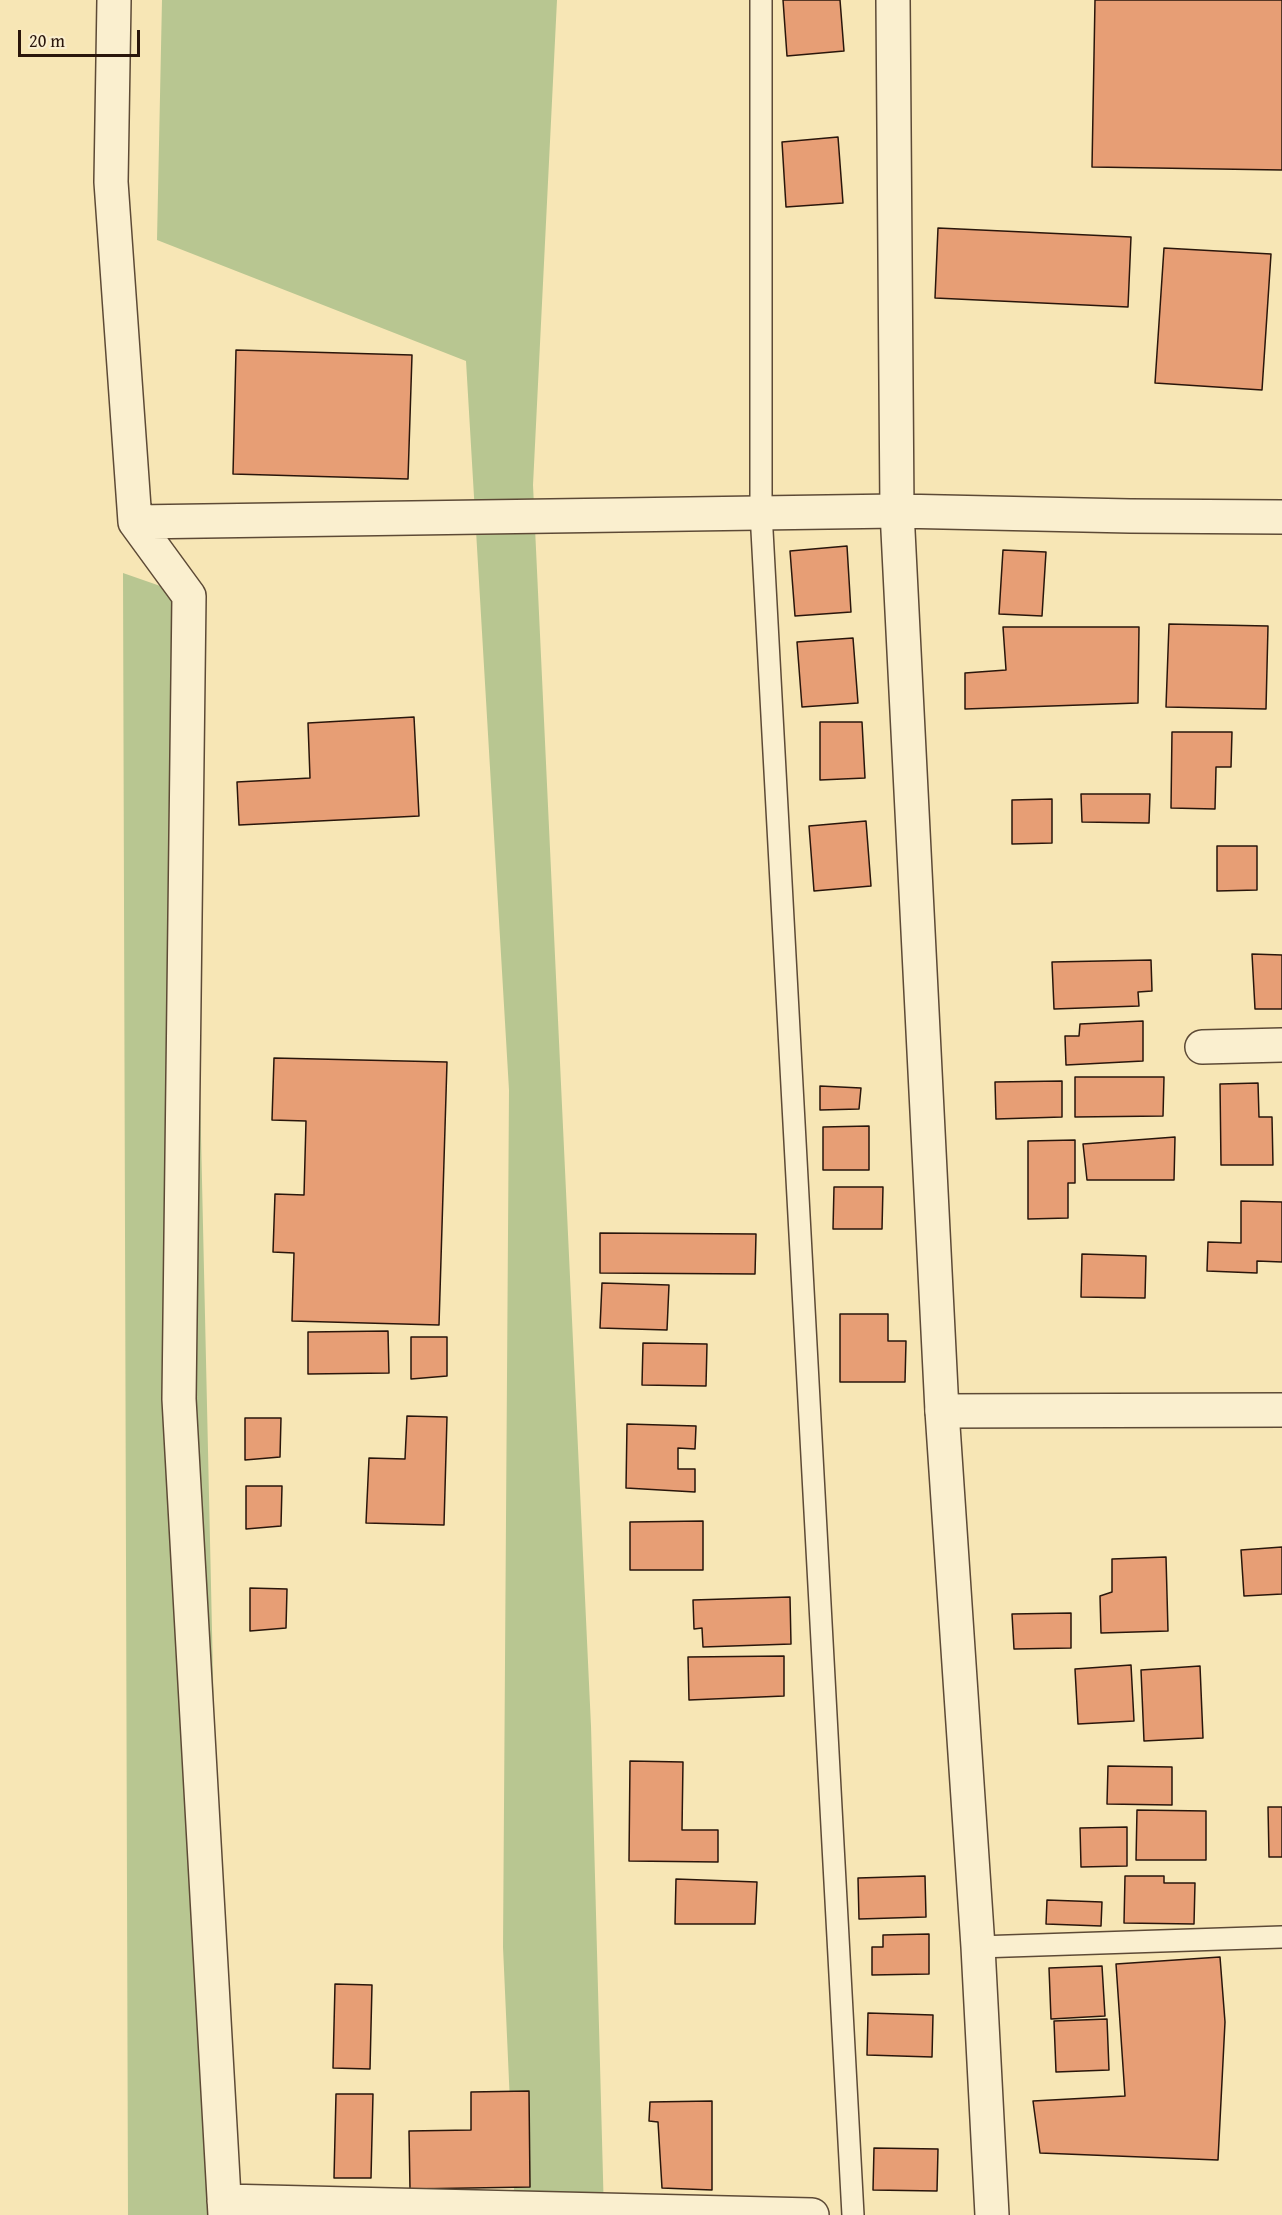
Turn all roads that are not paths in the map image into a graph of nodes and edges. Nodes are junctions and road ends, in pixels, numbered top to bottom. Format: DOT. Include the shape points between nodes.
graph roads {
  1 [pos="114,0"];
  2 [pos="761,0"];
  3 [pos="893,0"];
  4 [pos="897,511"];
  5 [pos="760,512"];
  6 [pos="1282,517"];
  7 [pos="135,522"];
  8 [pos="1282,1045"];
  9 [pos="1202,1047"];
  10 [pos="1282,1410"];
  11 [pos="942,1411"];
  12 [pos="1282,1937"];
  13 [pos="978,1947"];
  14 [pos="225,2208"];
  15 [pos="812,2215"];
  16 [pos="853,2215"];
  17 [pos="992,2215"];
  1 -- 7 [label="street" via="111,182"];
  2 -- 5 [label="lane"];
  3 -- 4 [label="street"];
  4 -- 5 [label="street"];
  4 -- 6 [label="street"];
  4 -- 11 [label="street"];
  5 -- 7 [label="street"];
  5 -- 16 [label="lane"];
  7 -- 14 [label="street" via="189,596 179,1399"];
  8 -- 9 [label="street"];
  10 -- 11 [label="street"];
  11 -- 13 [label="street"];
  12 -- 13 [label="lane"];
  13 -- 17 [label="street"];
  14 -- 15 [label="street"];
}
